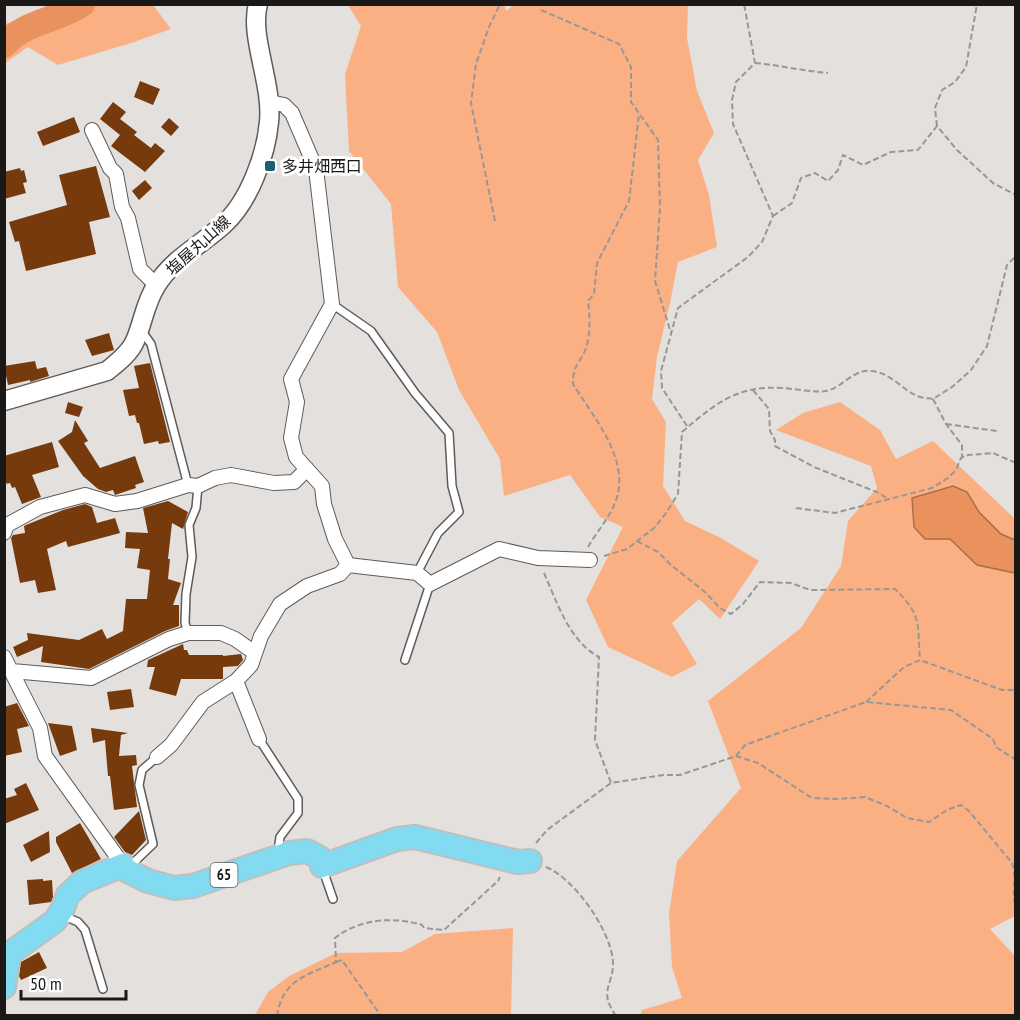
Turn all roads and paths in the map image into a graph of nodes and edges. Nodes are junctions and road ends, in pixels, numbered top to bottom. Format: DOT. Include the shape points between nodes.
graph roads {
  1 [pos="258,4"];
  2 [pos="500,4"];
  3 [pos="744,4"];
  4 [pos="977,4"];
  5 [pos="541,10"];
  6 [pos="755,63"];
  7 [pos="828,73"];
  8 [pos="270,102"];
  9 [pos="639,114"];
  10 [pos="937,126"];
  11 [pos="92,130"];
  12 [pos="1016,195"];
  13 [pos="773,216"];
  14 [pos="495,221"];
  15 [pos="1016,256"];
  16 [pos="156,285"];
  17 [pos="332,304"];
  18 [pos="139,328"];
  19 [pos="671,333"];
  20 [pos="753,390"];
  21 [pos="933,399"];
  22 [pos="4,401"];
  23 [pos="946,424"];
  24 [pos="688,427"];
  25 [pos="997,431"];
  26 [pos="962,458"];
  27 [pos="1016,463"];
  28 [pos="307,469"];
  29 [pos="193,485"];
  30 [pos="888,499"];
  31 [pos="796,508"];
  32 [pos="4,533"];
  33 [pos="637,541"];
  34 [pos="538,558"];
  35 [pos="584,560"];
  36 [pos="348,565"];
  37 [pos="417,573"];
  38 [pos="430,584"];
  39 [pos="188,633"];
  40 [pos="255,653"];
  41 [pos="4,657"];
  42 [pos="405,660"];
  43 [pos="920,660"];
  44 [pos="12,671"];
  45 [pos="236,681"];
  46 [pos="1016,690"];
  47 [pos="866,702"];
  48 [pos="258,739"];
  49 [pos="736,756"];
  50 [pos="157,757"];
  51 [pos="1016,760"];
  52 [pos="611,783"];
  53 [pos="490,855"];
  54 [pos="282,856"];
  55 [pos="530,861"];
  56 [pos="322,866"];
  57 [pos="124,867"];
  58 [pos="333,899"];
  59 [pos="1016,909"];
  60 [pos="60,914"];
  61 [pos="336,962"];
  62 [pos="4,987"];
  63 [pos="103,989"];
  64 [pos="277,1016"];
  65 [pos="381,1016"];
  66 [pos="616,1016"];
  1 -- 8 [label="street, 塩屋丸山線" via="256,22"];
  2 -- 14 [label="path" via="476,64 471,103"];
  3 -- 6 [label="path"];
  4 -- 10 [label="path" via="966,67 955,82 942,90 935,108"];
  5 -- 9 [label="path" via="619,44 631,67 630,102"];
  6 -- 7 [label="path"];
  6 -- 13 [label="path" via="736,82 733,124"];
  8 -- 16 [label="street, 塩屋丸山線" via="265,146 255,176 237,209 174,263"];
  8 -- 17 [label="street" via="284,105 292,113 316,169"];
  9 -- 19 [label="path" via="658,140 660,208 655,281"];
  9 -- 35 [label="path" via="629,201 597,263 594,294 588,301 590,321 585,351 573,370 573,384 617,459 620,482 615,504"];
  10 -- 12 [label="path" via="993,183"];
  10 -- 13 [label="path" via="918,150 891,152 864,165 843,155 838,171 828,181 815,173 801,178 792,203"];
  11 -- 16 [label="street" via="116,174 140,269"];
  13 -- 19 [label="path" via="762,242 748,257 678,309"];
  15 -- 21 [label="path" via="1007,265 987,346 971,370"];
  16 -- 18 [label="street, 塩屋丸山線"];
  17 -- 28 [label="street" via="291,379 297,402 291,438 296,457"];
  17 -- 37 [label="lane" via="371,331 448,433 452,486 459,512 438,533"];
  18 -- 22 [label="street, 塩屋丸山線" via="135,342 107,371"];
  18 -- 29 [label="lane" via="151,344"];
  19 -- 24 [label="path" via="661,370 662,388"];
  20 -- 21 [label="path" via="826,391 859,372 871,371 885,375 917,397"];
  20 -- 24 [label="path" via="726,398"];
  20 -- 30 [label="path" via="769,409 775,446"];
  21 -- 23 [label="path"];
  23 -- 25 [label="path"];
  23 -- 26 [label="path" via="962,445"];
  24 -- 33 [label="path" via="682,432 678,494 654,528"];
  26 -- 27 [label="path" via="993,453"];
  26 -- 30 [label="path" via="956,470 932,488"];
  28 -- 29 [label="street" via="294,482 274,483 231,475"];
  28 -- 36 [label="street" via="322,486 335,540"];
  29 -- 32 [label="street" via="115,504 85,495 40,507 7,525"];
  29 -- 39 [label="lane" via="196,508 189,525 192,557 186,594"];
  30 -- 31 [label="path" via="835,513"];
  33 -- 35 [label="path" via="627,549"];
  33 -- 43 [label="path" via="658,552 730,614 760,582 791,583 810,590 895,589 917,615"];
  34 -- 35 [label="street"];
  34 -- 38 [label="street" via="499,549"];
  34 -- 52 [label="path" via="564,618 587,650 598,657 595,740"];
  36 -- 37 [label="street"];
  36 -- 40 [label="street" via="340,574 307,585 280,604"];
  37 -- 38 [label="street"];
  38 -- 42 [label="lane"];
  39 -- 40 [label="street" via="221,633"];
  39 -- 44 [label="street" via="91,678"];
  40 -- 45 [label="street" via="251,665"];
  41 -- 44 [label="street"];
  43 -- 46 [label="path" via="1002,690"];
  43 -- 47 [label="path" via="904,667"];
  44 -- 57 [label="street" via="40,728 45,756"];
  45 -- 48 [label="street"];
  45 -- 50 [label="street" via="203,702 171,745"];
  47 -- 49 [label="path" via="745,745"];
  47 -- 51 [label="path" via="951,710"];
  48 -- 54 [label="lane" via="298,799 298,813 280,837"];
  49 -- 52 [label="path" via="680,775"];
  49 -- 59 [label="path" via="758,763 812,798 865,797 907,818 929,822 961,806 1012,863"];
  50 -- 57 [label="lane" via="142,770 139,785 153,844"];
  52 -- 55 [label="path" via="547,830 536,843"];
  53 -- 55 [label="main road"];
  53 -- 56 [label="main road" via="415,837 397,839"];
  53 -- 61 [label="path" via="502,870 498,880 444,930 385,919 347,929 335,938"];
  54 -- 56 [label="main road, 65" via="307,851 320,858"];
  54 -- 57 [label="main road, 65" via="192,886 174,888 148,881"];
  55 -- 66 [label="path" via="552,870 576,890 611,945 613,965 606,995"];
  56 -- 58 [label="lane"];
  57 -- 60 [label="main road" via="82,882 68,896"];
  60 -- 62 [label="main road" via="9,954"];
  60 -- 63 [label="lane" via="86,930"];
  61 -- 64 [label="path" via="291,983 279,1002"];
  61 -- 65 [label="path" via="342,960"];
}
